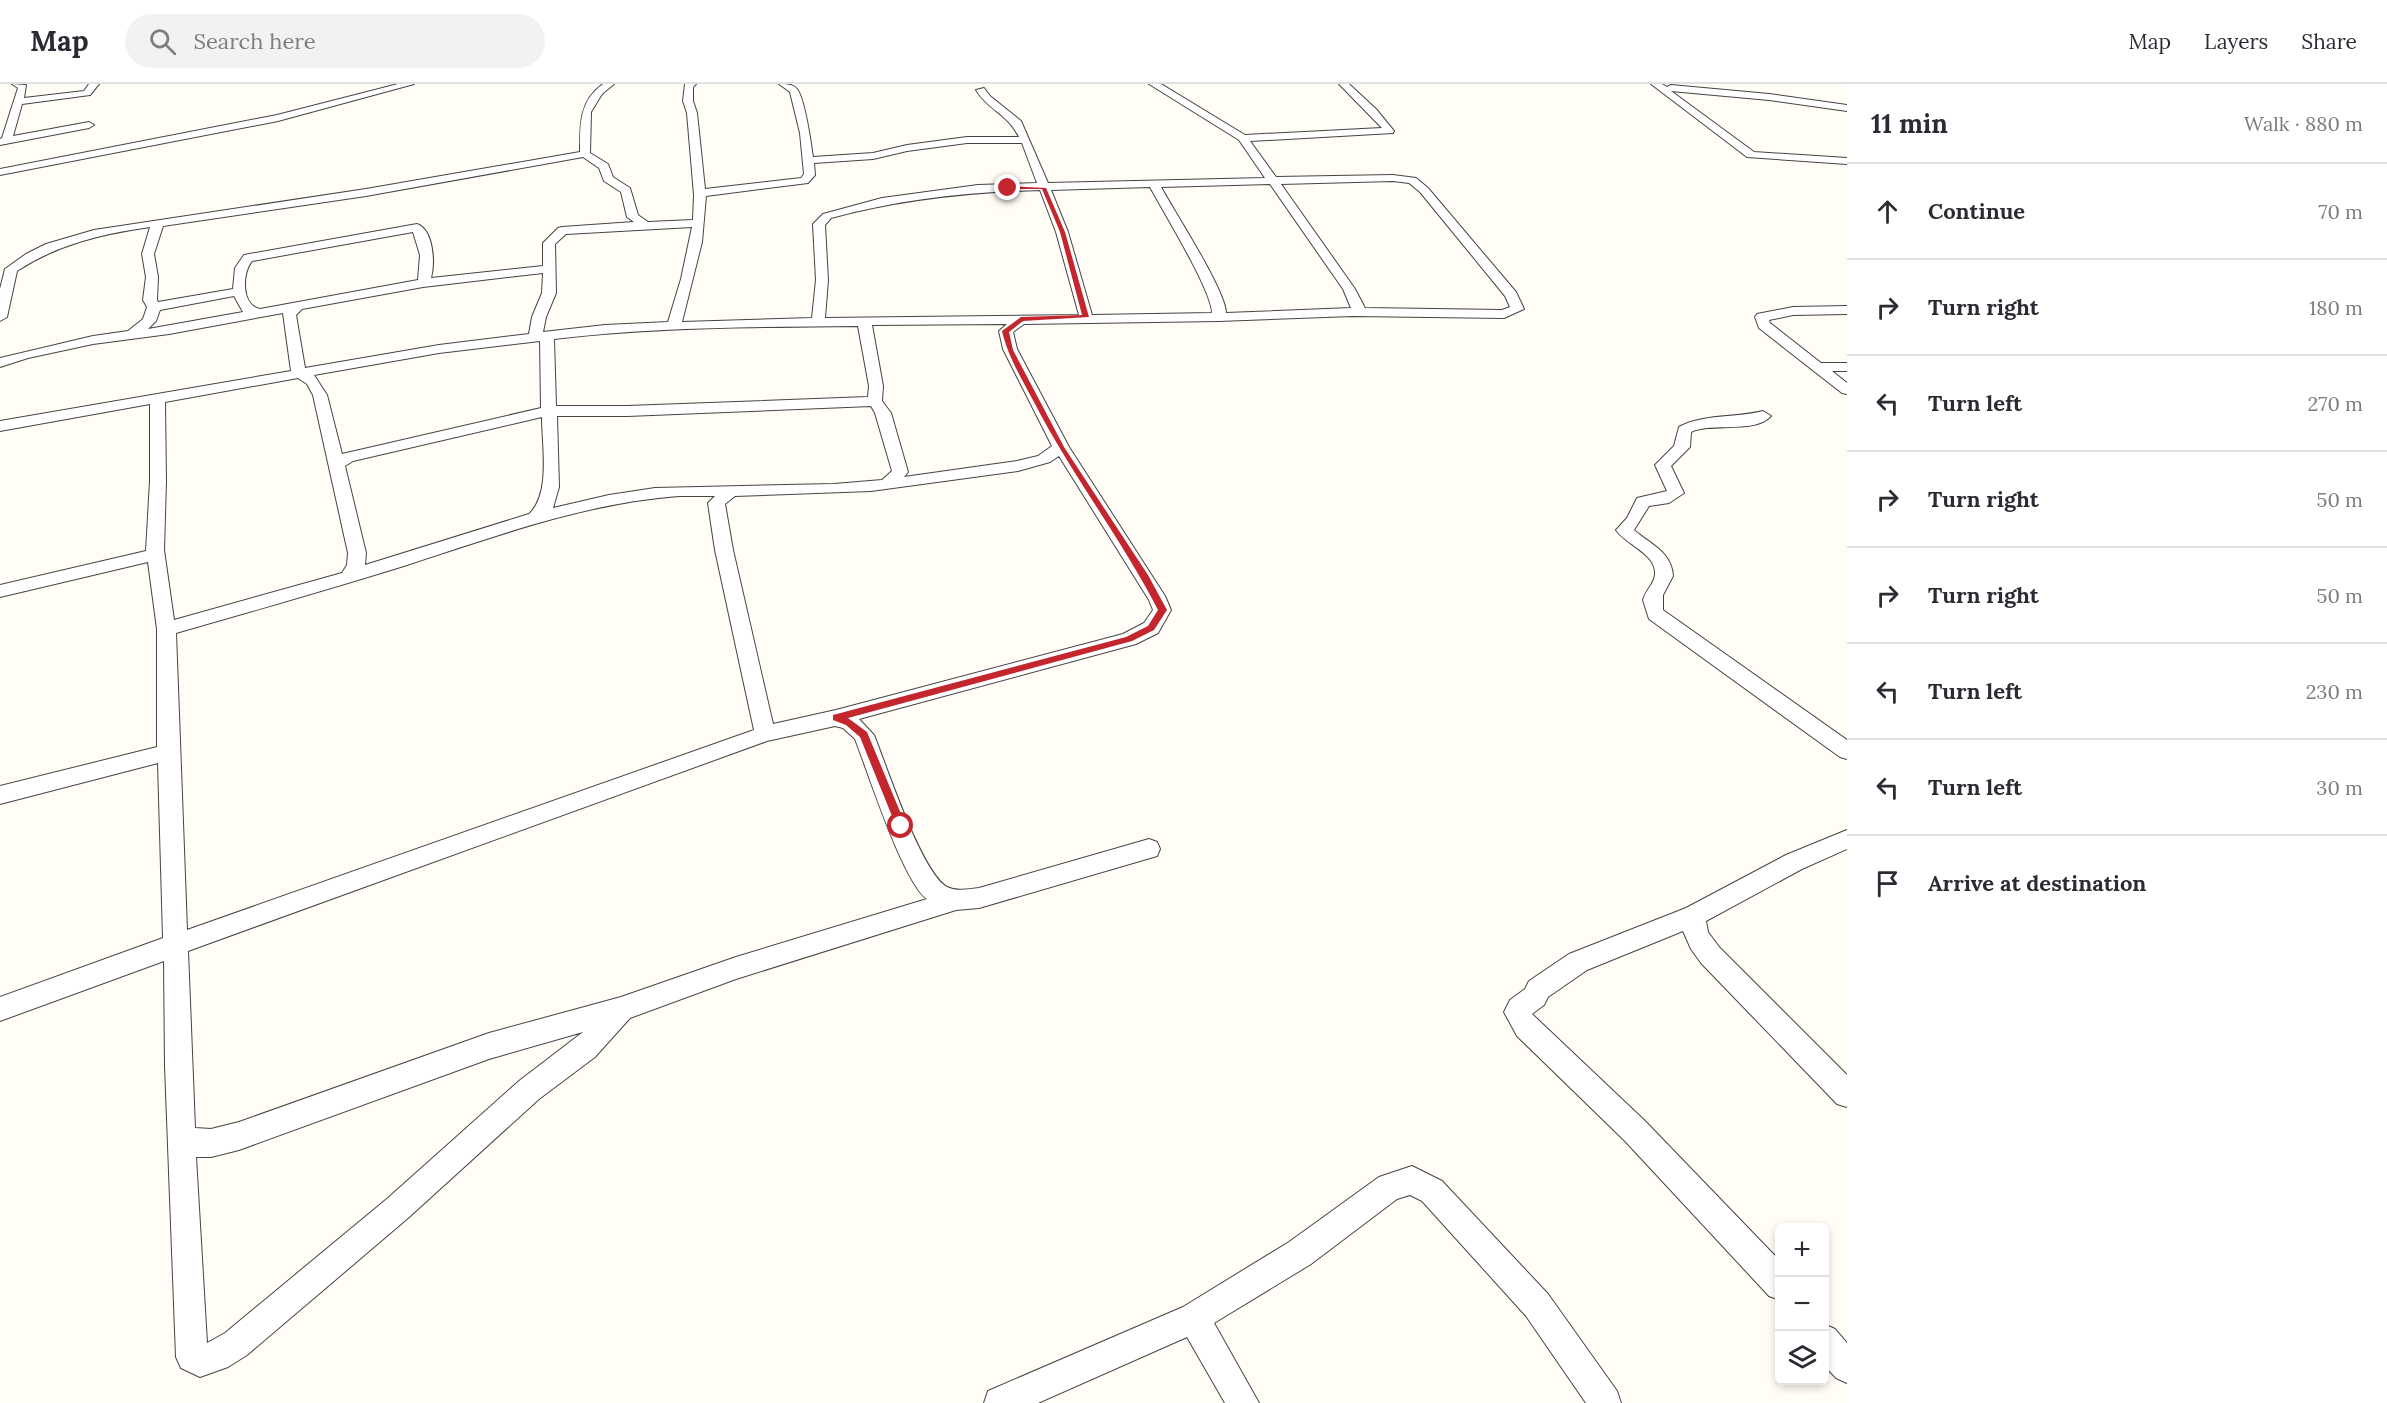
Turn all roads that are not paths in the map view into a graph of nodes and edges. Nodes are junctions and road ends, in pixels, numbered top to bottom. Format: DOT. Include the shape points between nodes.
graph roads {
  1 [pos="13,84"];
  2 [pos="409,84"];
  3 [pos="609,84"];
  4 [pos="691,84"];
  5 [pos="784,84"];
  6 [pos="1154,84"];
  7 [pos="1344,84"];
  8 [pos="1656,84"];
  9 [pos="90,88"];
  10 [pos="1671,88"];
  11 [pos="981,90"];
  12 [pos="18,102"];
  13 [pos="1847,108"];
  14 [pos="89,133"];
  15 [pos="1243,138"];
  16 [pos="1026,140"];
  17 [pos="4,141"];
  18 [pos="585,154"];
  19 [pos="81,156"];
  20 [pos="810,160"];
  21 [pos="1847,162"];
  22 [pos="0,172"];
  23 [pos="1272,181"];
  24 [pos="1154,184"];
  25 [pos="1044,188"];
  26 [pos="699,193"];
  27 [pos="158,222"];
  28 [pos="697,223"];
  29 [pos="644,224"];
  30 [pos="548,269"];
  31 [pos="423,283"];
  32 [pos="241,291"];
  33 [pos="154,307"];
  34 [pos="244,307"];
  35 [pos="289,310"];
  36 [pos="1847,310"];
  37 [pos="1353,312"];
  38 [pos="259,313"];
  39 [pos="0,317"];
  40 [pos="1086,317"];
  41 [pos="1219,317"];
  42 [pos="232,318"];
  43 [pos="988,319"];
  44 [pos="864,320"];
  45 [pos="818,321"];
  46 [pos="1013,325"];
  47 [pos="674,326"];
  48 [pos="133,334"];
  49 [pos="541,335"];
  50 [pos="0,363"];
  51 [pos="1819,367"];
  52 [pos="1847,367"];
  53 [pos="302,374"];
  54 [pos="1847,390"];
  55 [pos="156,399"];
  56 [pos="875,401"];
  57 [pos="548,411"];
  58 [pos="1763,416"];
  59 [pos="0,426"];
  60 [pos="1059,457"];
  61 [pos="340,460"];
  62 [pos="907,476"];
  63 [pos="702,490"];
  64 [pos="731,491"];
  65 [pos="716,503"];
  66 [pos="535,518"];
  67 [pos="156,554"];
  68 [pos="348,578"];
  69 [pos="0,591"];
  70 [pos="166,629"];
  71 [pos="836,718"];
  72 [pos="765,734"];
  73 [pos="1847,751"];
  74 [pos="168,752"];
  75 [pos="0,795"];
  76 [pos="1847,839"];
  77 [pos="1149,849"];
  78 [pos="956,900"];
  79 [pos="1694,915"];
  80 [pos="176,946"];
  81 [pos="0,1009"];
  82 [pos="621,1009"];
  83 [pos="1847,1094"];
  84 [pos="182,1142"];
  85 [pos="1775,1280"];
  86 [pos="1194,1318"];
  87 [pos="1829,1346"];
  88 [pos="1847,1367"];
  89 [pos="1000,1403"];
  90 [pos="1244,1403"];
  91 [pos="1605,1403"];
  1 -- 12 [label="street" via="22,87"];
  2 -- 19 [label="street" via="278,118"];
  3 -- 18 [label="street" via="597,92 586,112"];
  4 -- 26 [label="street" via="688,101"];
  5 -- 20 [label="street" via="794,91"];
  6 -- 15 [label="street"];
  7 -- 15 [label="street" via="1389,131"];
  8 -- 21 [label="street" via="1751,155"];
  9 -- 12 [label="street"];
  9 -- 14 [label="street"];
  10 -- 13 [label="street"];
  11 -- 16 [label="street" via="1016,121"];
  12 -- 17 [label="street"];
  14 -- 17 [label="street"];
  14 -- 19 [label="street"];
  15 -- 23 [label="street"];
  16 -- 20 [label="street" via="967,140 873,156"];
  16 -- 25 [label="street"];
  18 -- 27 [label="street" via="395,188"];
  18 -- 29 [label="street" via="604,166 608,179 626,190 633,217"];
  19 -- 22 [label="street"];
  20 -- 26 [label="street" via="810,176 804,180"];
  23 -- 24 [label="street"];
  23 -- 37 [label="street" via="1349,289 1359,310"];
  23 -- 37 [label="street" via="1412,180 1511,295 1517,307 1515,312 1504,314"];
  24 -- 25 [label="street"];
  24 -- 41 [label="street" via="1210,286 1219,306"];
  25 -- 40 [label="street" via="1062,232"];
  25 -- 45 [label="street" via="978,188 899,198 827,216 819,224 822,280"];
  26 -- 28 [label="street"];
  27 -- 33 [label="street" via="148,254 150,300"];
  27 -- 39 [label="street" via="39,250 11,269"];
  28 -- 29 [label="street"];
  28 -- 47 [label="street"];
  29 -- 30 [label="street" via="562,231 549,243"];
  30 -- 31 [label="street"];
  30 -- 49 [label="street" via="549,293 539,317"];
  31 -- 32 [label="street" via="427,259 420,231 413,228 248,258 242,262 238,278"];
  31 -- 35 [label="street"];
  32 -- 33 [label="street"];
  32 -- 34 [label="street"];
  33 -- 48 [label="street" via="149,321"];
  34 -- 38 [label="street"];
  34 -- 42 [label="street"];
  35 -- 38 [label="street"];
  35 -- 53 [label="street"];
  36 -- 51 [label="street" via="1793,310 1762,317 1764,325"];
  37 -- 41 [label="street"];
  38 -- 42 [label="street"];
  40 -- 41 [label="street"];
  40 -- 46 [label="street"];
  42 -- 48 [label="street"];
  43 -- 44 [label="street"];
  43 -- 46 [label="street"];
  43 -- 46 [label="street"];
  44 -- 45 [label="street"];
  44 -- 56 [label="street" via="876,386"];
  45 -- 47 [label="street"];
  46 -- 60 [label="street" via="1010,350"];
  47 -- 49 [label="street"];
  48 -- 50 [label="street"];
  49 -- 53 [label="street"];
  49 -- 57 [label="street"];
  51 -- 52 [label="street"];
  51 -- 54 [label="street"];
  53 -- 55 [label="street"];
  53 -- 61 [label="street" via="318,389"];
  55 -- 59 [label="street"];
  55 -- 67 [label="street"];
  56 -- 57 [label="street"];
  56 -- 62 [label="street"];
  57 -- 61 [label="street"];
  57 -- 66 [label="street" via="550,501"];
  58 -- 73 [label="street" via="1696,424 1684,430 1682,447 1663,465 1676,493 1643,502 1624,530 1649,547 1663,567 1663,581 1652,601 1656,614"];
  60 -- 62 [label="street" via="1018,466"];
  60 -- 71 [label="street" via="1158,600 1162,610 1151,628 1129,639"];
  61 -- 68 [label="street" via="357,553 356,566"];
  62 -- 64 [label="street" via="887,484 834,489"];
  63 -- 64 [label="street"];
  63 -- 65 [label="street"];
  63 -- 66 [label="street" via="610,498"];
  64 -- 65 [label="street"];
  65 -- 72 [label="street"];
  66 -- 68 [label="street"];
  67 -- 69 [label="street"];
  67 -- 70 [label="street"];
  68 -- 70 [label="street"];
  70 -- 74 [label="street"];
  71 -- 72 [label="street"];
  71 -- 78 [label="street" via="864,735 914,862 929,887 942,897"];
  72 -- 80 [label="street"];
  74 -- 75 [label="street"];
  74 -- 80 [label="street"];
  76 -- 79 [label="street"];
  77 -- 78 [label="street" via="979,898"];
  78 -- 82 [label="street" via="736,968"];
  79 -- 83 [label="street" via="1693,929 1710,956"];
  79 -- 85 [label="street" via="1578,962 1538,989 1535,997 1517,1012 1526,1027 1635,1131"];
  80 -- 81 [label="street"];
  80 -- 84 [label="street"];
  82 -- 84 [label="street" via="525,1034 239,1136 211,1143"];
  82 -- 84 [label="street" via="586,1048 529,1090 389,1216 236,1344 200,1362 192,1357"];
  86 -- 89 [label="street"];
  86 -- 90 [label="street"];
  86 -- 91 [label="street" via="1300,1253 1389,1187 1412,1180 1432,1191 1537,1305"];
  87 -- 88 [label="street"];
}
